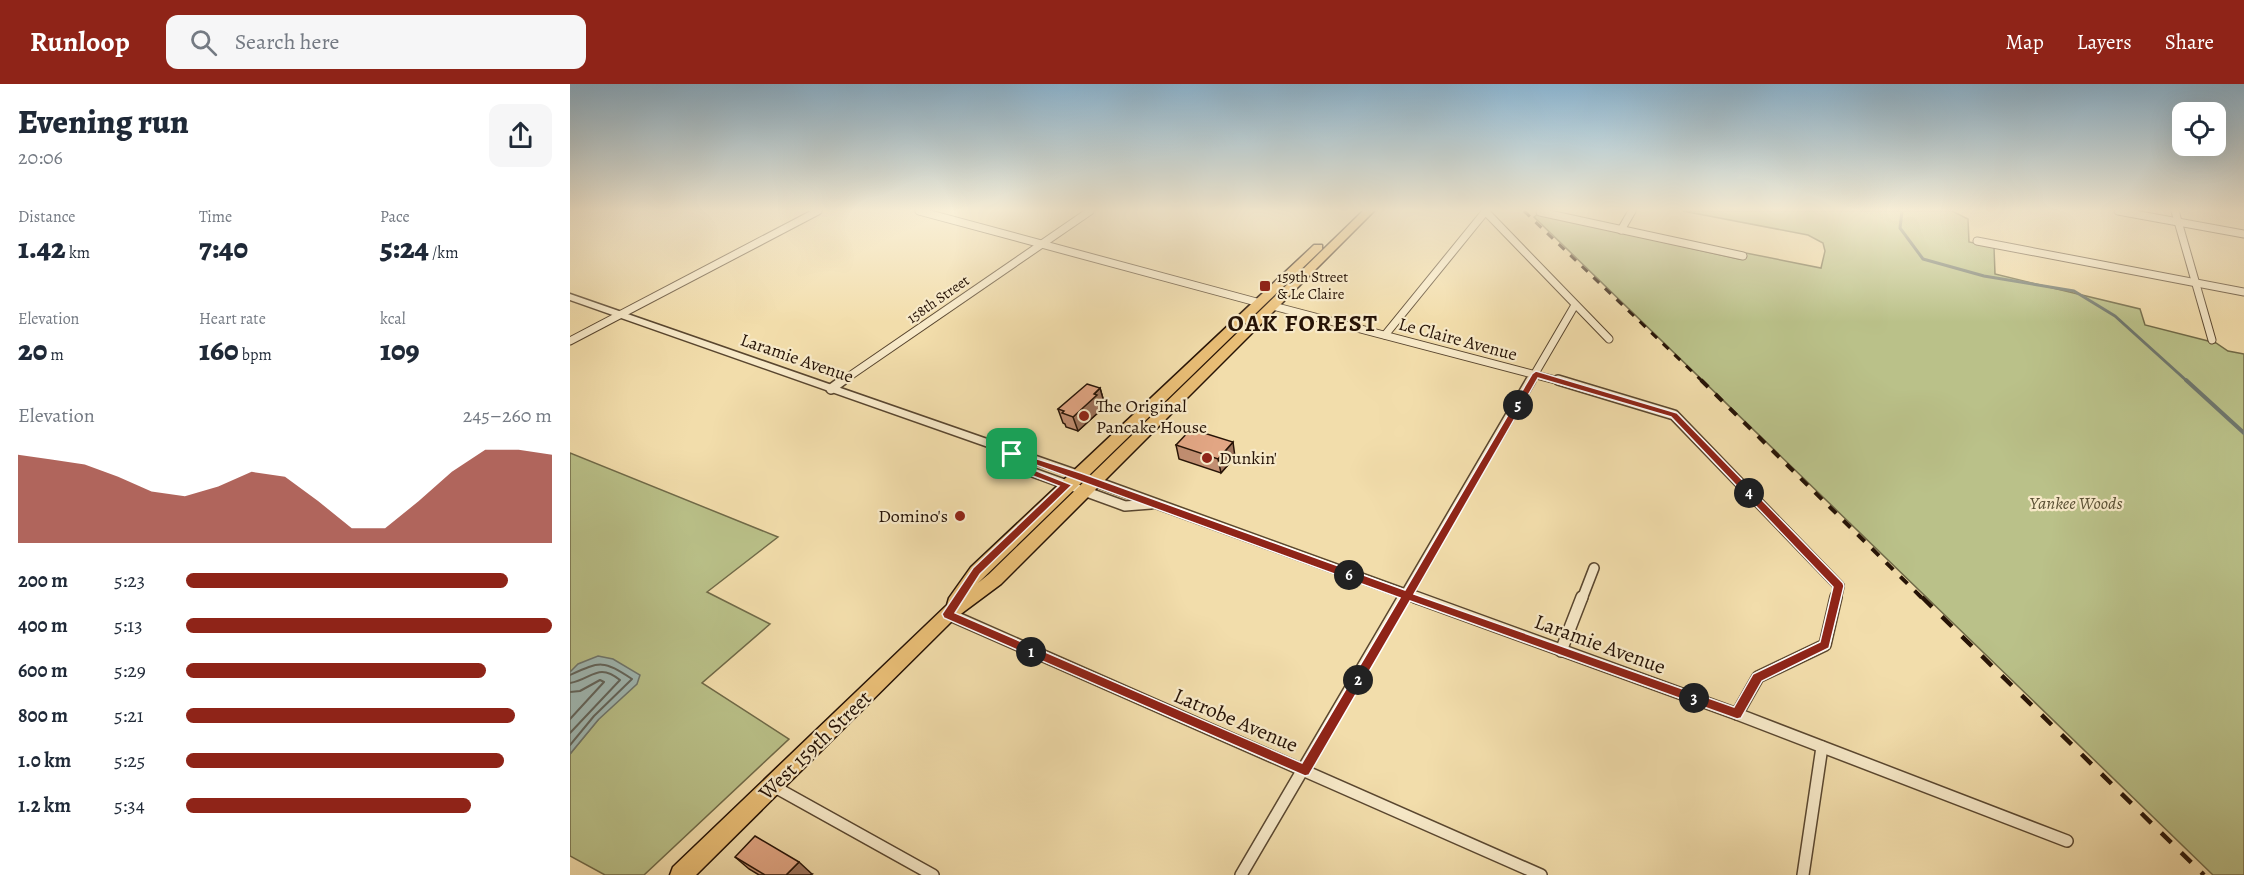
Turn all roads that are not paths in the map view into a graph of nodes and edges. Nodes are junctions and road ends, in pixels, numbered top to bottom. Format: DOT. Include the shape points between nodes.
graph roads {
  1 [pos="748,248"];
  2 [pos="1035,248"];
  3 [pos="1056,248"];
  4 [pos="1320,248"];
  5 [pos="1329,248"];
  6 [pos="1456,248"];
  7 [pos="1520,248"];
  8 [pos="1705,248"];
  9 [pos="2013,248"];
  10 [pos="2186,248"];
  11 [pos="1743,256"];
  12 [pos="2196,283"];
  13 [pos="2244,292"];
  14 [pos="570,297"];
  15 [pos="1267,304"];
  16 [pos="1575,305"];
  17 [pos="620,315"];
  18 [pos="1384,335"];
  19 [pos="1609,339"];
  20 [pos="2212,340"];
  21 [pos="570,341"];
  22 [pos="1536,374"];
  23 [pos="831,389"];
  24 [pos="1072,480"];
  25 [pos="1089,486"];
  26 [pos="1151,504"];
  27 [pos="1594,568"];
  28 [pos="1407,596"];
  29 [pos="948,614"];
  30 [pos="1561,651"];
  31 [pos="1737,714"];
  32 [pos="1822,747"];
  33 [pos="1305,770"];
  34 [pos="773,786"];
  35 [pos="2067,841"];
  36 [pos="681,875"];
  37 [pos="933,875"];
  38 [pos="1241,875"];
  39 [pos="1541,875"];
  40 [pos="1803,875"];
  1 -- 17 [label="street"];
  2 -- 23 [label="street, 158th Street"];
  3 -- 15 [label="street, Le Claire Avenue"];
  4 -- 15 [label="main road, West 159th Street"];
  5 -- 15 [label="main road, West 159th Street"];
  6 -- 18 [label="street"];
  7 -- 16 [label="street"];
  8 -- 11 [label="street"];
  9 -- 12 [label="street"];
  10 -- 12 [label="street"];
  12 -- 13 [label="street"];
  12 -- 20 [label="street"];
  14 -- 17 [label="street, Laramie Avenue"];
  15 -- 18 [label="street, Le Claire Avenue"];
  15 -- 24 [label="main road, West 159th Street"];
  15 -- 25 [label="main road, West 159th Street"];
  16 -- 19 [label="street"];
  16 -- 22 [label="street"];
  17 -- 21 [label="street"];
  17 -- 23 [label="street, Laramie Avenue"];
  18 -- 22 [label="street, Le Claire Avenue"];
  22 -- 28 [label="street"];
  22 -- 31 [label="street, Le Claire Avenue" via="1674,415 1839,586 1825,645 1758,677"];
  23 -- 24 [label="street, Laramie Avenue" via="1012,454 1029,471"];
  24 -- 25 [label="street, Laramie Avenue"];
  24 -- 29 [label="main road, West 159th Street" via="977,571"];
  25 -- 26 [label="street, Laramie Avenue"];
  25 -- 26 [label="street, Laramie Avenue" via="1125,506"];
  25 -- 29 [label="main road, West 159th Street" via="995,579"];
  26 -- 28 [label="street, Laramie Avenue"];
  27 -- 30 [label="street"];
  28 -- 30 [label="street, Laramie Avenue"];
  28 -- 33 [label="street"];
  29 -- 33 [label="street, Latrobe Avenue"];
  29 -- 34 [label="main road, West 159th Street"];
  30 -- 31 [label="street, Laramie Avenue"];
  31 -- 32 [label="street, Laramie Avenue"];
  32 -- 35 [label="street, Laramie Avenue"];
  32 -- 40 [label="street"];
  33 -- 38 [label="street"];
  33 -- 39 [label="street, Latrobe Avenue"];
  34 -- 36 [label="main road, West 159th Street"];
  34 -- 37 [label="street"];
}
